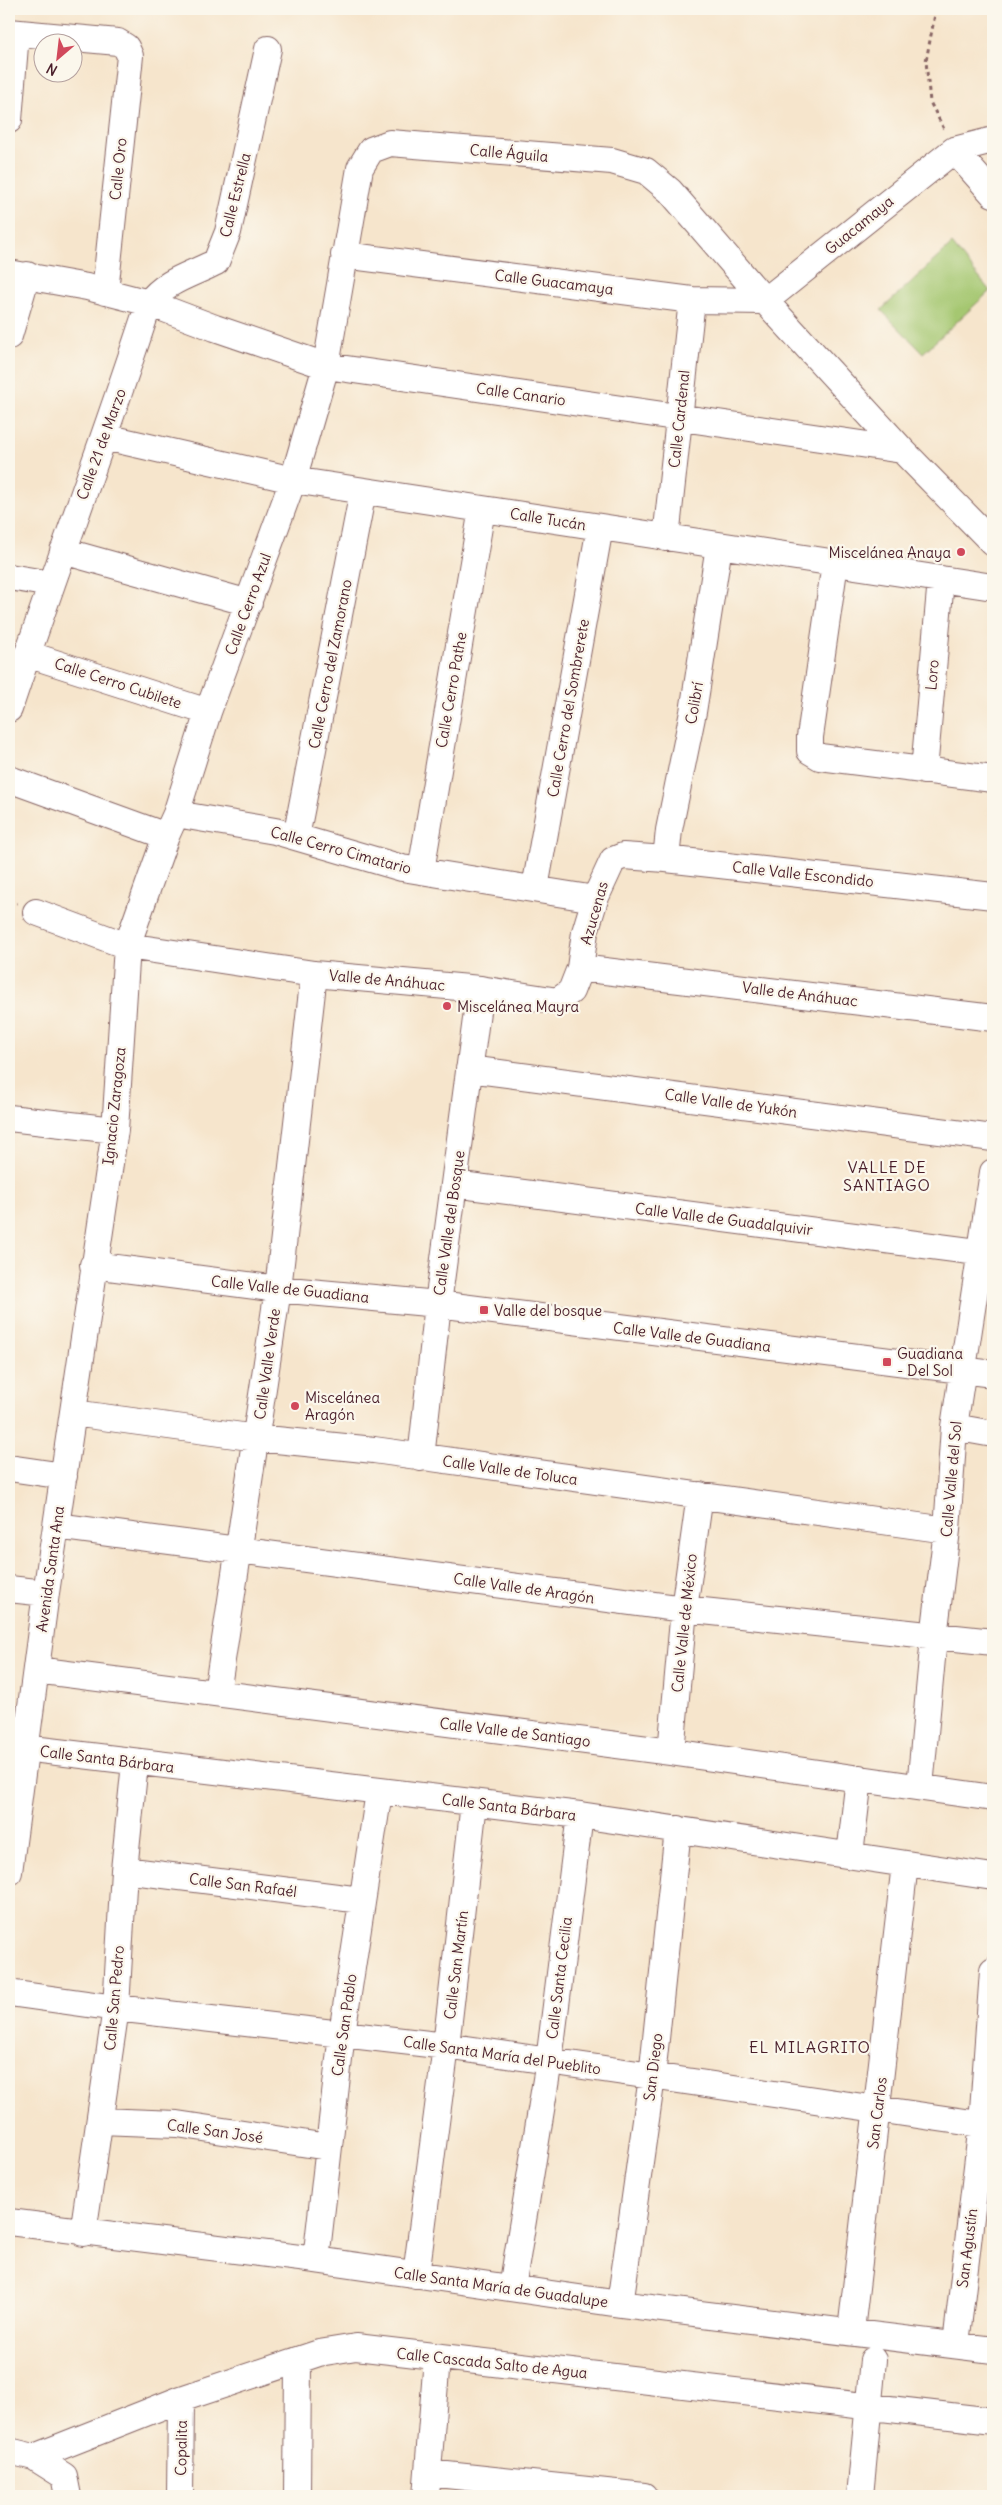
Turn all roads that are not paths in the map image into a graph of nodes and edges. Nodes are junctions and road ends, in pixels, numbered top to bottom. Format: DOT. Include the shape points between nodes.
graph roads {
  1 [pos="12,32"];
  2 [pos="268,49"];
  3 [pos="9,120"];
  4 [pos="993,140"];
  5 [pos="371,150"];
  6 [pos="954,150"];
  7 [pos="993,194"];
  8 [pos="344,255"];
  9 [pos="18,274"];
  10 [pos="105,292"];
  11 [pos="692,300"];
  12 [pos="765,301"];
  13 [pos="149,303"];
  14 [pos="9,336"];
  15 [pos="326,366"];
  16 [pos="678,417"];
  17 [pos="105,437"];
  18 [pos="902,450"];
  19 [pos="292,480"];
  20 [pos="363,491"];
  21 [pos="482,510"];
  22 [pos="600,527"];
  23 [pos="666,538"];
  24 [pos="993,542"];
  25 [pos="719,546"];
  26 [pos="62,551"];
  27 [pos="835,563"];
  28 [pos="9,577"];
  29 [pos="941,580"];
  30 [pos="51,584"];
  31 [pos="993,588"];
  32 [pos="249,603"];
  33 [pos="27,654"];
  34 [pos="9,709"];
  35 [pos="208,712"];
  36 [pos="924,771"];
  37 [pos="9,778"];
  38 [pos="993,779"];
  39 [pos="171,825"];
  40 [pos="296,837"];
  41 [pos="666,859"];
  42 [pos="613,860"];
  43 [pos="421,871"];
  44 [pos="535,888"];
  45 [pos="993,896"];
  46 [pos="595,899"];
  47 [pos="36,912"];
  48 [pos="127,946"];
  49 [pos="580,968"];
  50 [pos="314,974"];
  51 [pos="480,989"];
  52 [pos="993,1018"];
  53 [pos="469,1069"];
  54 [pos="9,1118"];
  55 [pos="115,1130"];
  56 [pos="993,1138"];
  57 [pos="993,1172"];
  58 [pos="454,1184"];
  59 [pos="988,1254"];
  60 [pos="93,1265"];
  61 [pos="278,1289"];
  62 [pos="438,1304"];
  63 [pos="964,1372"];
  64 [pos="993,1374"];
  65 [pos="72,1413"];
  66 [pos="954,1427"];
  67 [pos="993,1434"];
  68 [pos="257,1438"];
  69 [pos="421,1458"];
  70 [pos="9,1468"];
  71 [pos="64,1476"];
  72 [pos="700,1495"];
  73 [pos="56,1526"];
  74 [pos="947,1530"];
  75 [pos="238,1550"];
  76 [pos="9,1589"];
  77 [pos="46,1593"];
  78 [pos="684,1609"];
  79 [pos="934,1637"];
  80 [pos="993,1642"];
  81 [pos="36,1670"];
  82 [pos="217,1694"];
  83 [pos="19,1706"];
  84 [pos="24,1748"];
  85 [pos="671,1752"];
  86 [pos="135,1763"];
  87 [pos="859,1778"];
  88 [pos="920,1788"];
  89 [pos="379,1792"];
  90 [pos="993,1798"];
  91 [pos="474,1803"];
  92 [pos="580,1815"];
  93 [pos="678,1829"];
  94 [pos="11,1831"];
  95 [pos="850,1855"];
  96 [pos="905,1864"];
  97 [pos="124,1870"];
  98 [pos="9,1872"];
  99 [pos="993,1877"];
  100 [pos="361,1900"];
  101 [pos="993,1971"];
  102 [pos="9,1993"];
  103 [pos="116,2008"];
  104 [pos="342,2033"];
  105 [pos="446,2046"];
  106 [pos="549,2061"];
  107 [pos="652,2077"];
  108 [pos="878,2110"];
  109 [pos="100,2121"];
  110 [pos="988,2125"];
  111 [pos="328,2147"];
  112 [pos="9,2222"];
  113 [pos="83,2233"];
  114 [pos="316,2260"];
  115 [pos="416,2275"];
  116 [pos="512,2288"];
  117 [pos="620,2304"];
  118 [pos="851,2331"];
  119 [pos="956,2344"];
  120 [pos="993,2350"];
  121 [pos="437,2358"];
  122 [pos="298,2360"];
  123 [pos="873,2360"];
  124 [pos="181,2399"];
  125 [pos="868,2405"];
  126 [pos="993,2421"];
  127 [pos="9,2451"];
  128 [pos="34,2457"];
  129 [pos="427,2485"];
  130 [pos="68,2496"];
  131 [pos="180,2496"];
  132 [pos="297,2496"];
  133 [pos="644,2496"];
  134 [pos="860,2496"];
  1 -- 3 [label="street"];
  1 -- 10 [label="street, Calle Oro" via="118,42 126,47 130,56"];
  2 -- 13 [label="street, Calle Estrella" via="228,232 216,262 169,284"];
  4 -- 6 [label="street"];
  5 -- 8 [label="street, Calle Cerro Azul" via="360,168"];
  5 -- 12 [label="street, Calle Águila" via="390,142 612,161 646,171 670,191"];
  6 -- 7 [label="street"];
  6 -- 12 [label="street, Guacamaya"];
  8 -- 11 [label="street, Calle Guacamaya"];
  8 -- 15 [label="street, Calle Cerro Azul"];
  9 -- 10 [label="street, Calle Canario"];
  9 -- 14 [label="street"];
  10 -- 13 [label="street, Calle Canario"];
  11 -- 12 [label="street, Calle Guacamaya"];
  11 -- 16 [label="street, Calle Cardenal"];
  12 -- 18 [label="street"];
  13 -- 15 [label="street, Calle Canario"];
  13 -- 17 [label="street, Calle 21 de Marzo"];
  15 -- 16 [label="street, Calle Canario"];
  15 -- 19 [label="street, Calle Cerro Azul"];
  16 -- 18 [label="street, Calle Canario"];
  16 -- 23 [label="street, Calle Cardenal"];
  17 -- 19 [label="street, Calle Tucán"];
  17 -- 26 [label="street, Calle 21 de Marzo"];
  18 -- 24 [label="street"];
  19 -- 20 [label="street, Calle Tucán"];
  19 -- 32 [label="street, Calle Cerro Azul"];
  20 -- 21 [label="street, Calle Tucán"];
  20 -- 40 [label="street, Calle Cerro del Zamorano"];
  21 -- 22 [label="street, Calle Tucán"];
  21 -- 43 [label="street, Calle Cerro Pathe"];
  22 -- 23 [label="street, Calle Tucán"];
  22 -- 44 [label="street, Calle Cerro del Sombrerete"];
  23 -- 25 [label="street, Calle Tucán"];
  25 -- 27 [label="street, Calle Tucán"];
  25 -- 41 [label="street, Colibrí"];
  26 -- 30 [label="street, Calle 21 de Marzo"];
  26 -- 32 [label="street"];
  27 -- 29 [label="street, Calle Tucán"];
  27 -- 36 [label="street" via="810,751 820,757"];
  28 -- 30 [label="street"];
  29 -- 31 [label="street, Calle Tucán"];
  29 -- 36 [label="street, Loro"];
  30 -- 33 [label="street, Calle 21 de Marzo"];
  32 -- 35 [label="street, Calle Cerro Azul"];
  33 -- 34 [label="street, Calle 21 de Marzo"];
  33 -- 35 [label="street, Calle Cerro Cubilete"];
  35 -- 39 [label="street, Calle Cerro Azul"];
  36 -- 38 [label="street"];
  37 -- 39 [label="street, Calle Cerro Cimatario"];
  39 -- 40 [label="street, Calle Cerro Cimatario" via="275,831"];
  39 -- 48 [label="street, Calle Cerro Azul"];
  40 -- 43 [label="street, Calle Cerro Cimatario"];
  41 -- 42 [label="street, Calle Valle Escondido" via="623,856"];
  41 -- 45 [label="street, Calle Valle Escondido"];
  42 -- 46 [label="street, Azucenas"];
  43 -- 44 [label="street, Calle Cerro Cimatario"];
  44 -- 46 [label="street, Calle Cerro Cimatario"];
  46 -- 49 [label="street, Azucenas" via="585,932"];
  47 -- 48 [label="street, Valle de Anáhuac"];
  48 -- 50 [label="street, Valle de Anáhuac"];
  48 -- 55 [label="street, Ignacio Zaragoza"];
  49 -- 51 [label="street, Valle de Anáhuac" via="571,991 558,1001"];
  49 -- 52 [label="street, Valle de Anáhuac"];
  50 -- 51 [label="street, Valle de Anáhuac"];
  50 -- 61 [label="street, Calle Valle Verde"];
  51 -- 53 [label="street, Calle Valle del Bosque"];
  53 -- 56 [label="street, Calle Valle de Yukón"];
  53 -- 58 [label="street, Calle Valle del Bosque"];
  54 -- 55 [label="street"];
  55 -- 60 [label="street, Ignacio Zaragoza"];
  57 -- 59 [label="street, Calle Valle del Sol"];
  58 -- 59 [label="street, Calle Valle de Guadalquivir"];
  58 -- 62 [label="street, Calle Valle del Bosque"];
  59 -- 63 [label="street, Calle Valle del Sol"];
  60 -- 61 [label="street, Calle Valle de Guadiana"];
  60 -- 65 [label="street, Avenida Santa Ana"];
  61 -- 62 [label="street, Calle Valle de Guadiana"];
  61 -- 68 [label="street, Calle Valle Verde"];
  62 -- 63 [label="street, Calle Valle de Guadiana"];
  62 -- 69 [label="street, Calle Valle del Bosque"];
  63 -- 64 [label="street, Calle Valle de Guadiana"];
  63 -- 66 [label="street, Calle Valle del Sol"];
  65 -- 68 [label="street, Calle Valle de Toluca"];
  65 -- 71 [label="street, Avenida Santa Ana"];
  66 -- 67 [label="street"];
  66 -- 74 [label="street, Calle Valle del Sol"];
  68 -- 69 [label="street, Calle Valle de Toluca"];
  68 -- 75 [label="street, Calle Valle Verde"];
  69 -- 72 [label="street, Calle Valle de Toluca"];
  70 -- 71 [label="street"];
  71 -- 73 [label="street, Avenida Santa Ana"];
  72 -- 74 [label="street, Calle Valle de Toluca"];
  72 -- 78 [label="street, Calle Valle de México"];
  73 -- 75 [label="street, Calle Valle de Aragón"];
  73 -- 77 [label="street, Avenida Santa Ana"];
  74 -- 79 [label="street, Calle Valle del Sol"];
  75 -- 78 [label="street, Calle Valle de Aragón"];
  75 -- 82 [label="street, Calle Valle Verde"];
  76 -- 77 [label="street"];
  77 -- 81 [label="street, Avenida Santa Ana"];
  78 -- 79 [label="street, Calle Valle de Aragón"];
  78 -- 85 [label="street, Calle Valle de México"];
  79 -- 80 [label="street, Calle Valle de Aragón"];
  79 -- 88 [label="street, Calle Valle del Sol"];
  81 -- 82 [label="street, Calle Valle de Santiago"];
  81 -- 83 [label="street, Avenida Santa Ana"];
  82 -- 85 [label="street, Calle Valle de Santiago"];
  83 -- 84 [label="street, Avenida Santa Ana"];
  84 -- 86 [label="street, Calle Santa Bárbara"];
  84 -- 94 [label="street, Avenida Santa Ana"];
  85 -- 87 [label="street, Calle Valle de Santiago"];
  86 -- 89 [label="street, Calle Santa Bárbara"];
  86 -- 97 [label="street, Calle San Pedro"];
  87 -- 88 [label="street, Calle Valle de Santiago"];
  87 -- 95 [label="street"];
  88 -- 90 [label="street, Calle Valle de Santiago"];
  89 -- 91 [label="street, Calle Santa Bárbara"];
  89 -- 100 [label="street, Calle San Pablo"];
  91 -- 92 [label="street, Calle Santa Bárbara"];
  91 -- 105 [label="street, Calle San Martín"];
  92 -- 93 [label="street, Calle Santa Bárbara"];
  92 -- 106 [label="street, Calle Santa Cecilia"];
  93 -- 95 [label="street, Calle Santa Bárbara"];
  93 -- 107 [label="street, San Diego"];
  94 -- 98 [label="street, Avenida Santa Ana"];
  95 -- 96 [label="street, Calle Santa Bárbara"];
  96 -- 99 [label="street, Calle Santa Bárbara"];
  96 -- 108 [label="street, San Carlos"];
  97 -- 100 [label="street, Calle San Rafaél"];
  97 -- 103 [label="street, Calle San Pedro"];
  100 -- 104 [label="street, Calle San Pablo"];
  101 -- 110 [label="street, San Agustín"];
  102 -- 103 [label="street, Calle Santa María del Pueblito"];
  103 -- 104 [label="street, Calle Santa María del Pueblito"];
  103 -- 109 [label="street, Calle San Pedro"];
  104 -- 105 [label="street, Calle Santa María del Pueblito"];
  104 -- 111 [label="street, Calle San Pablo"];
  105 -- 106 [label="street, Calle Santa María del Pueblito"];
  105 -- 115 [label="street, Calle San Martín"];
  106 -- 107 [label="street, Calle Santa María del Pueblito"];
  106 -- 116 [label="street, Calle Santa Cecilia"];
  107 -- 108 [label="street, Calle Santa María del Pueblito"];
  107 -- 117 [label="street, San Diego"];
  108 -- 110 [label="street, Calle Santa María del Pueblito"];
  108 -- 118 [label="street, San Carlos"];
  109 -- 111 [label="street, Calle San José" via="177,2124"];
  109 -- 113 [label="street, Calle San Pedro"];
  110 -- 119 [label="street, San Agustín"];
  111 -- 114 [label="street, Calle San Pablo"];
  112 -- 113 [label="street, Calle Santa María de Guadalupe"];
  113 -- 114 [label="street, Calle Santa María de Guadalupe"];
  114 -- 115 [label="street, Calle Santa María de Guadalupe"];
  115 -- 116 [label="street, Calle Santa María de Guadalupe"];
  116 -- 117 [label="street, Calle Santa María de Guadalupe"];
  117 -- 118 [label="street, Calle Santa María de Guadalupe"];
  118 -- 119 [label="street, Calle Santa María de Guadalupe"];
  119 -- 120 [label="street, Calle Santa María de Guadalupe"];
  121 -- 122 [label="street, Calle Cascada Salto de Agua" via="356,2347 319,2352"];
  121 -- 125 [label="street, Calle Cascada Salto de Agua"];
  121 -- 129 [label="street"];
  122 -- 124 [label="street, Calle Cascada Salto de Agua"];
  122 -- 132 [label="street"];
  123 -- 125 [label="street"];
  124 -- 128 [label="street, Calle Cascada Salto de Agua"];
  124 -- 131 [label="street, Copalita"];
  125 -- 126 [label="street, Calle Cascada Salto de Agua"];
  125 -- 134 [label="street"];
  127 -- 128 [label="street"];
  128 -- 130 [label="street" via="64,2476"];
  129 -- 133 [label="street"];
}
